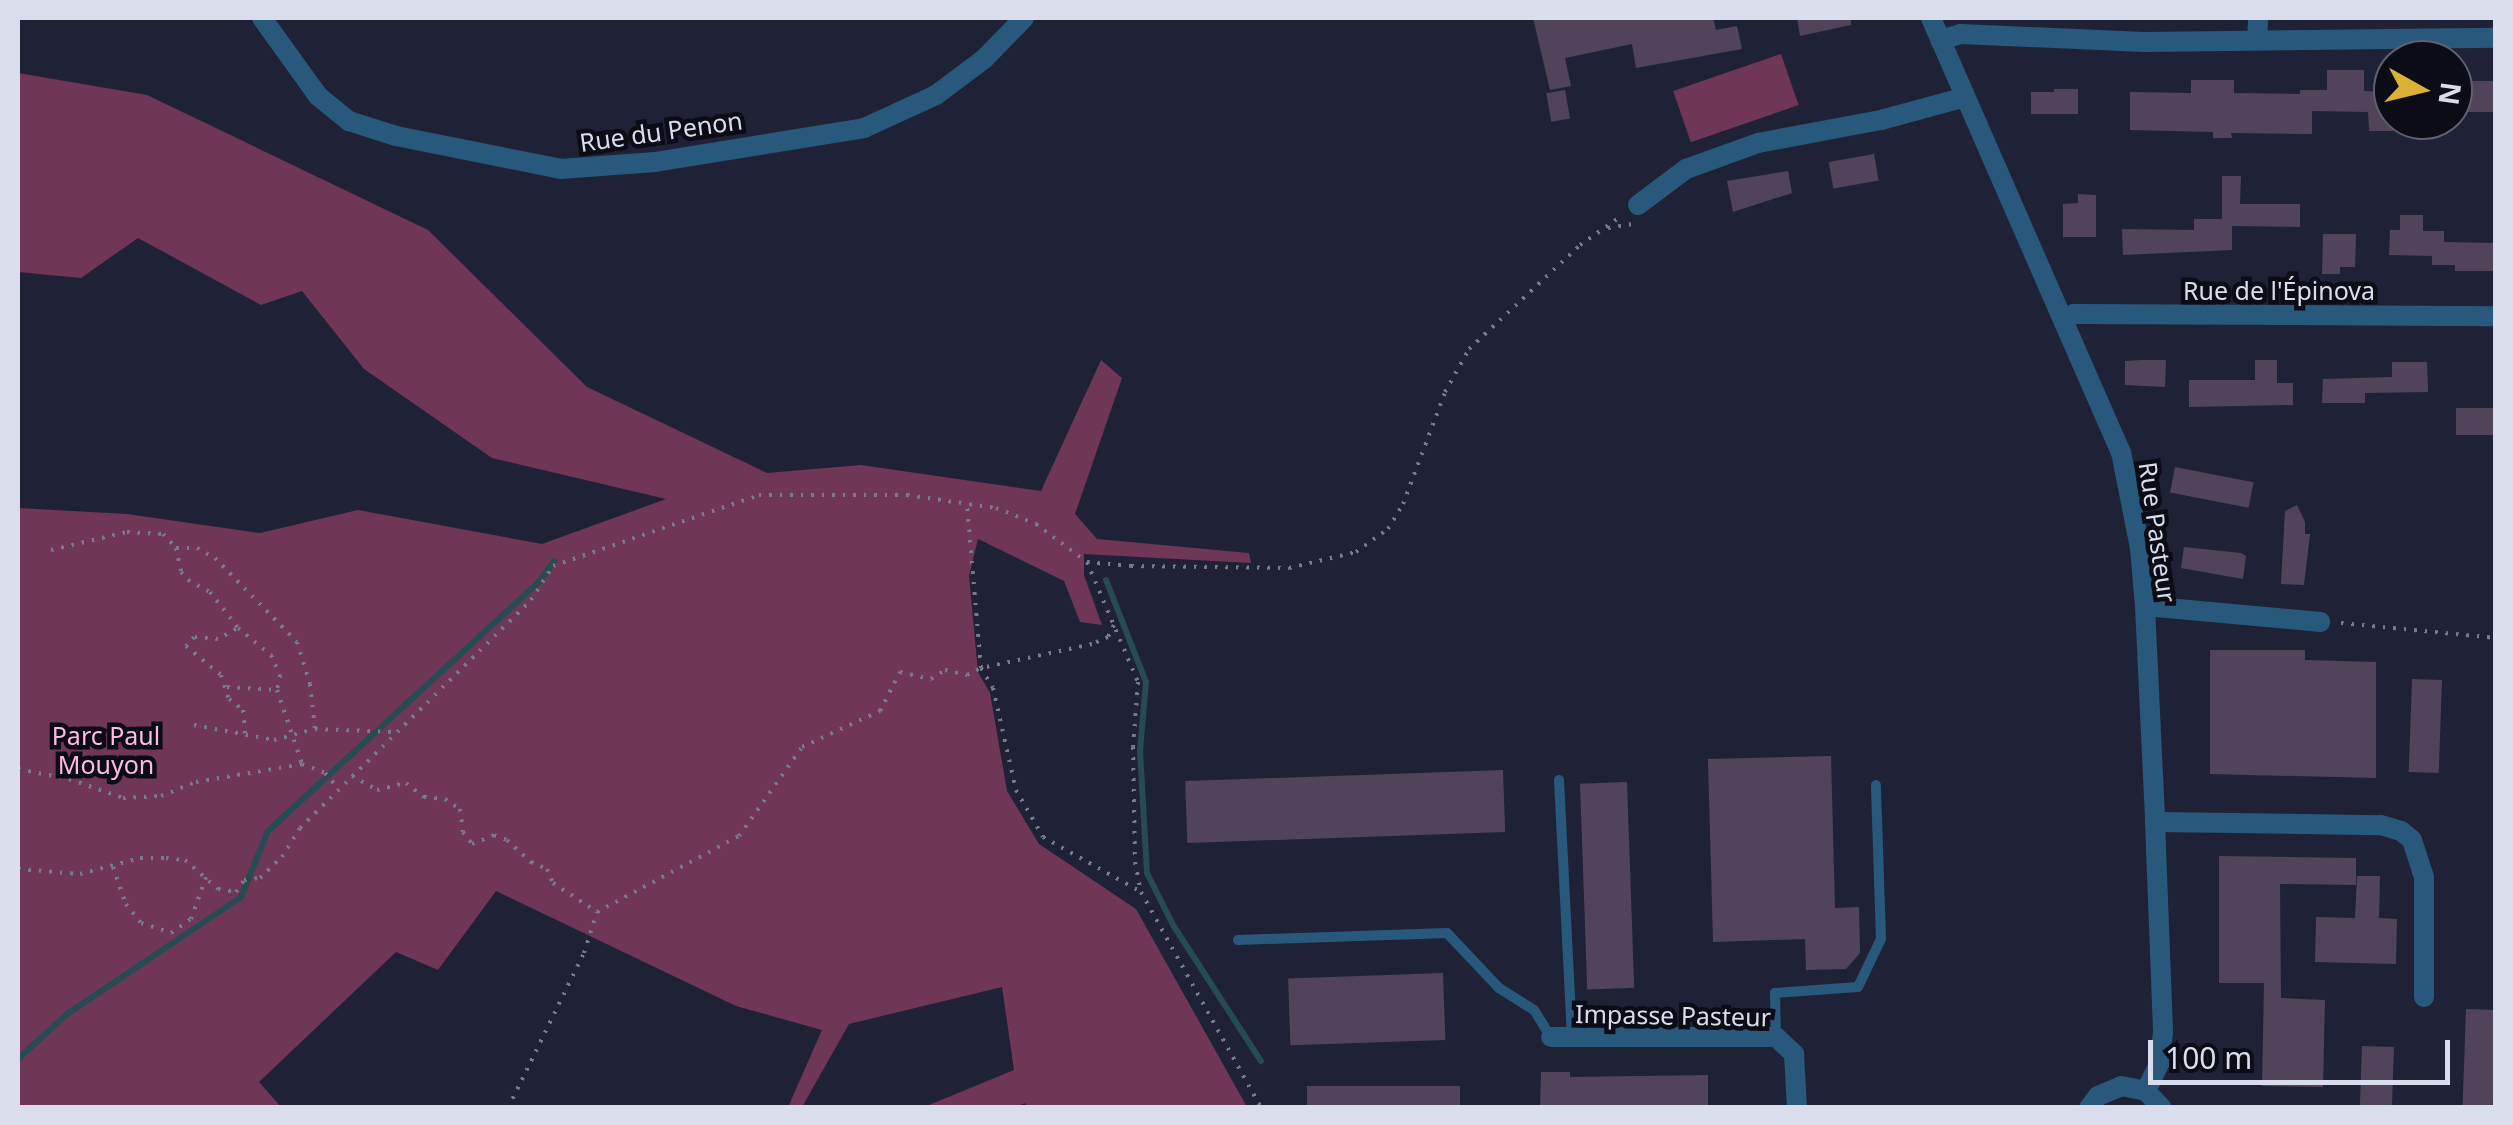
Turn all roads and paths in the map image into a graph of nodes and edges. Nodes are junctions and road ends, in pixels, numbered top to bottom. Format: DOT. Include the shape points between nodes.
graph roads {
  1 [pos="262,18"];
  2 [pos="1024,18"];
  3 [pos="1931,18"];
  4 [pos="2258,18"];
  5 [pos="2496,38"];
  6 [pos="1940,40"];
  7 [pos="2257,40"];
  8 [pos="1965,98"];
  9 [pos="1638,205"];
  10 [pos="2496,316"];
  11 [pos="2064,318"];
  12 [pos="966,504"];
  13 [pos="176,548"];
  14 [pos="51,550"];
  15 [pos="1087,562"];
  16 [pos="2145,606"];
  17 [pos="2320,622"];
  18 [pos="1114,625"];
  19 [pos="238,628"];
  20 [pos="2496,638"];
  21 [pos="981,668"];
  22 [pos="227,687"];
  23 [pos="277,690"];
  24 [pos="194,725"];
  25 [pos="315,729"];
  26 [pos="396,732"];
  27 [pos="294,733"];
  28 [pos="244,735"];
  29 [pos="302,764"];
  30 [pos="18,769"];
  31 [pos="352,776"];
  32 [pos="1560,780"];
  33 [pos="1876,785"];
  34 [pos="338,789"];
  35 [pos="2155,822"];
  36 [pos="114,866"];
  37 [pos="18,869"];
  38 [pos="206,876"];
  39 [pos="1142,892"];
  40 [pos="597,912"];
  41 [pos="1238,940"];
  42 [pos="2424,997"];
  43 [pos="1776,1036"];
  44 [pos="1562,1037"];
  45 [pos="2146,1091"];
  46 [pos="508,1108"];
  47 [pos="1261,1108"];
  48 [pos="1796,1108"];
  49 [pos="2089,1108"];
  50 [pos="2162,1108"];
  1 -- 2 [label="street, Rue du Penon" via="318,96 349,121 560,169 656,162 864,128 936,95"];
  3 -- 6 [label="street, Rue Pasteur"];
  4 -- 7 [label="street"];
  5 -- 7 [label="street"];
  6 -- 7 [label="street" via="1961,34"];
  6 -- 8 [label="street, Rue Pasteur"];
  8 -- 9 [label="street" via="1758,143 1686,169"];
  8 -- 11 [label="street, Rue Pasteur"];
  9 -- 15 [label="path" via="1580,245 1469,349 1445,392 1404,504 1388,529 1356,552 1289,568"];
  10 -- 11 [label="street, Rue de l'Épinova"];
  11 -- 16 [label="street, Rue Pasteur" via="2121,452"];
  12 -- 15 [label="path" via="1036,524"];
  12 -- 21 [label="path"];
  12 -- 26 [label="path" via="841,492 759,495 554,566 531,600"];
  13 -- 14 [label="path" via="163,534 126,532"];
  13 -- 19 [label="path" via="182,572 210,592"];
  13 -- 25 [label="path" via="197,548 215,558 297,642"];
  15 -- 18 [label="path"];
  16 -- 17 [label="street"];
  16 -- 35 [label="street, Rue Pasteur"];
  17 -- 20 [label="path"];
  18 -- 21 [label="path" via="1108,637 1092,644"];
  18 -- 39 [label="path" via="1138,682 1135,862"];
  19 -- 22 [label="path" via="186,646"];
  19 -- 23 [label="path" via="271,656 280,674"];
  21 -- 39 [label="path" via="994,688 1016,790 1042,836"];
  21 -- 40 [label="path" via="967,675 945,670 932,679 900,672 880,711 802,746 739,836"];
  22 -- 23 [label="path"];
  22 -- 28 [label="path" via="242,710"];
  23 -- 27 [label="path"];
  24 -- 28 [label="path"];
  25 -- 26 [label="path"];
  25 -- 27 [label="path"];
  26 -- 31 [label="path"];
  27 -- 28 [label="path" via="274,740"];
  27 -- 29 [label="path"];
  29 -- 30 [label="path" via="196,782 162,796 123,798"];
  29 -- 34 [label="path" via="326,773"];
  31 -- 34 [label="path"];
  31 -- 40 [label="path" via="377,790 406,783 424,798 444,798 460,809 462,832 472,844 494,835 508,840 547,870 553,883"];
  32 -- 44 [label="lane"];
  33 -- 43 [label="lane" via="1880,939 1858,987 1775,993"];
  34 -- 38 [label="path" via="260,878 244,880 230,894"];
  35 -- 42 [label="street" via="2382,825 2400,831 2412,840 2424,877"];
  35 -- 45 [label="street, Rue Pasteur" via="2163,1032 2160,1062"];
  36 -- 37 [label="path" via="80,874"];
  36 -- 38 [label="path" via="186,860"];
  36 -- 38 [label="path" via="126,904 141,923 171,933 191,920"];
  39 -- 47 [label="path"];
  40 -- 46 [label="path" via="584,954"];
  41 -- 44 [label="lane" via="1447,933 1498,988"];
  43 -- 44 [label="street, Impasse Pasteur"];
  43 -- 48 [label="street, Impasse Pasteur" via="1794,1054"];
  45 -- 49 [label="street" via="2109,1089"];
  45 -- 50 [label="street"];
}
